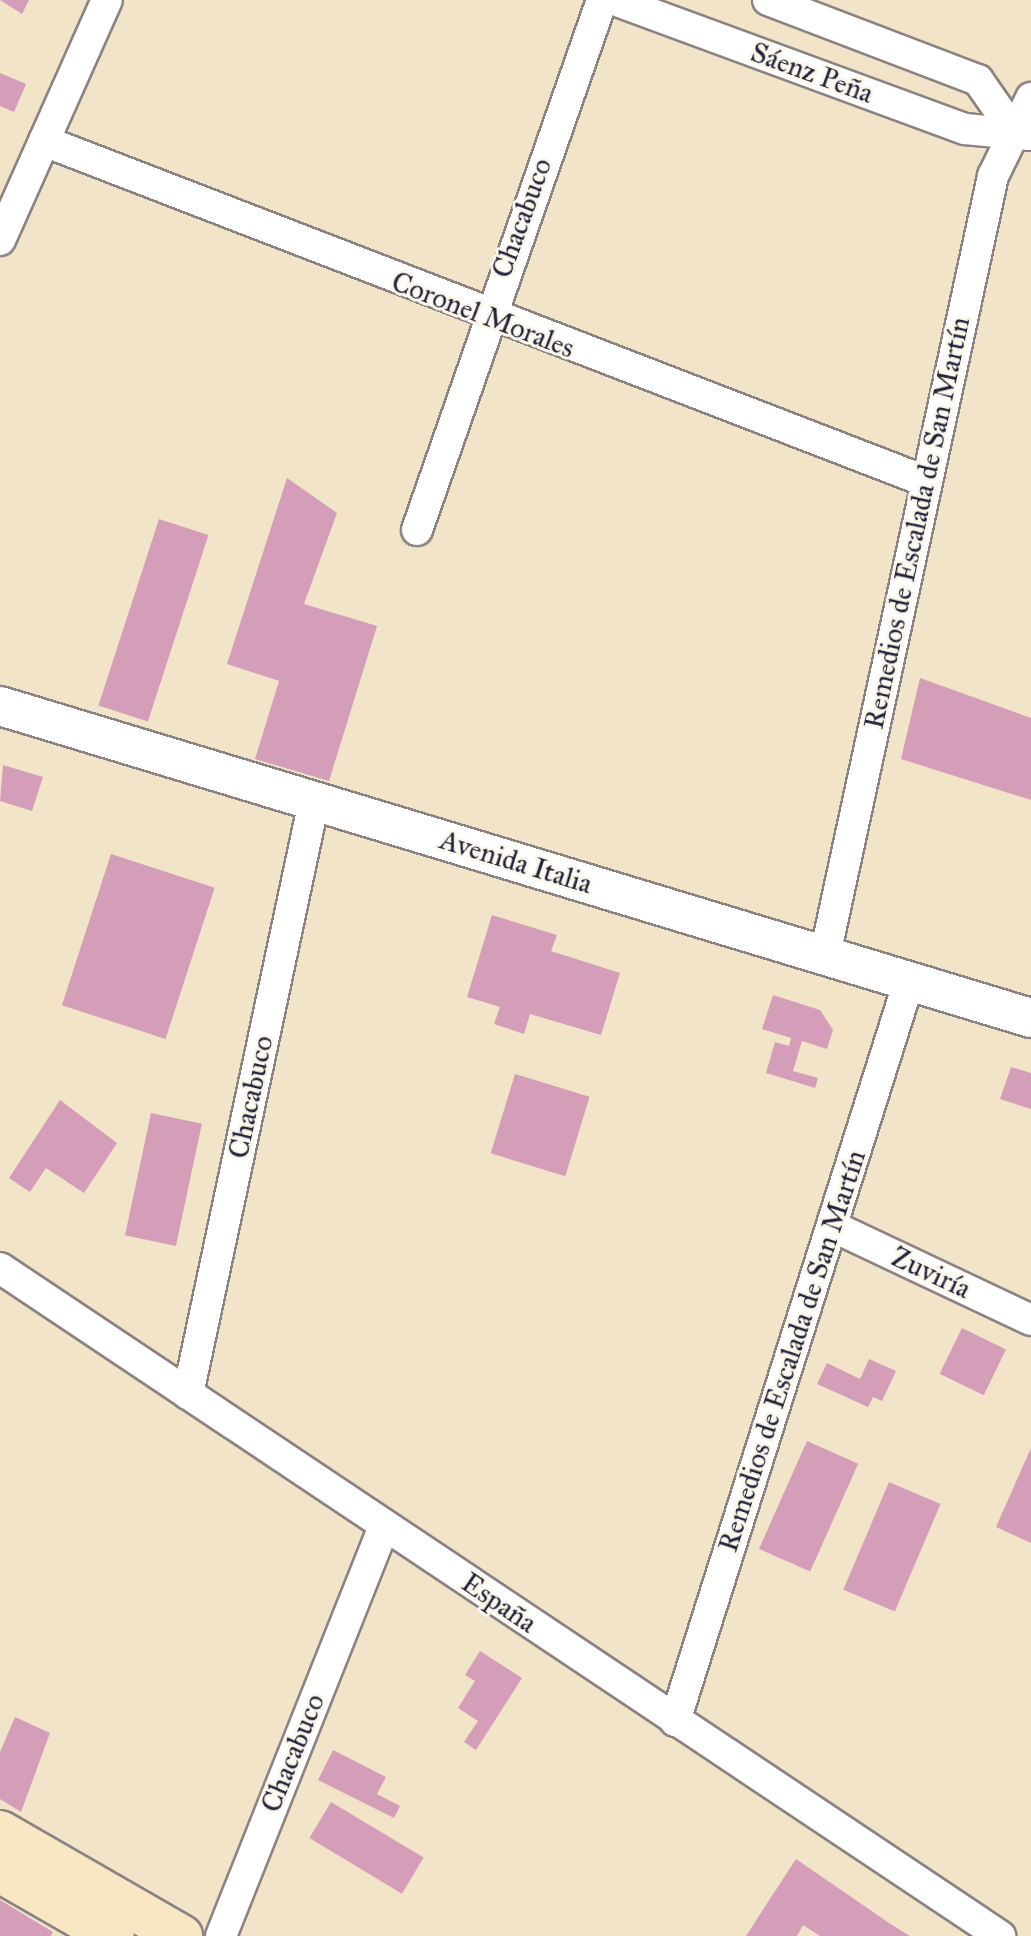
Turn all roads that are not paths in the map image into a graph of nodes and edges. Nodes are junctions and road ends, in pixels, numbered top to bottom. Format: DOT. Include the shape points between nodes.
graph roads {
  1 [pos="107,0"];
  2 [pos="602,0"];
  3 [pos="614,0"];
  4 [pos="768,0"];
  5 [pos="1031,98"];
  6 [pos="1022,132"];
  7 [pos="44,141"];
  8 [pos="0,240"];
  9 [pos="486,317"];
  10 [pos="925,481"];
  11 [pos="417,530"];
  12 [pos="0,706"];
  13 [pos="314,801"];
  14 [pos="825,955"];
  15 [pos="909,981"];
  16 [pos="1031,1018"];
  17 [pos="832,1226"];
  18 [pos="0,1268"];
  19 [pos="1031,1320"];
  20 [pos="188,1394"];
  21 [pos="384,1526"];
  22 [pos="675,1721"];
  23 [pos="0,1832"];
  24 [pos="0,1871"];
  25 [pos="113,1936"];
  26 [pos="181,1936"];
  27 [pos="221,1936"];
  28 [pos="1000,1936"];
  1 -- 7 [label="street"];
  2 -- 9 [label="street, Chacabuco"];
  3 -- 6 [label="street, Sáenz Peña" via="965,129"];
  4 -- 6 [label="street, Sáenz Peña" via="978,80"];
  5 -- 6 [label="street, Remedios de Escalada de San Martín"];
  6 -- 10 [label="street, Remedios de Escalada de San Martín" via="993,176"];
  7 -- 8 [label="street"];
  7 -- 9 [label="street, Coronel Morales"];
  9 -- 10 [label="street, Coronel Morales"];
  9 -- 11 [label="street, Chacabuco"];
  10 -- 14 [label="street, Remedios de Escalada de San Martín"];
  12 -- 13 [label="street, Avenida Italia"];
  13 -- 14 [label="street, Avenida Italia"];
  13 -- 20 [label="street, Chacabuco"];
  14 -- 15 [label="street, Avenida Italia"];
  15 -- 16 [label="street, Avenida Italia"];
  15 -- 17 [label="street, Remedios de Escalada de San Martín"];
  17 -- 19 [label="street, Zuviría"];
  17 -- 22 [label="street, Remedios de Escalada de San Martín"];
  18 -- 20 [label="street, España"];
  20 -- 21 [label="street, España"];
  21 -- 22 [label="street, España"];
  21 -- 27 [label="street, Chacabuco"];
  22 -- 28 [label="street, España"];
  23 -- 26 [label="main road"];
  24 -- 25 [label="main road"];
}
